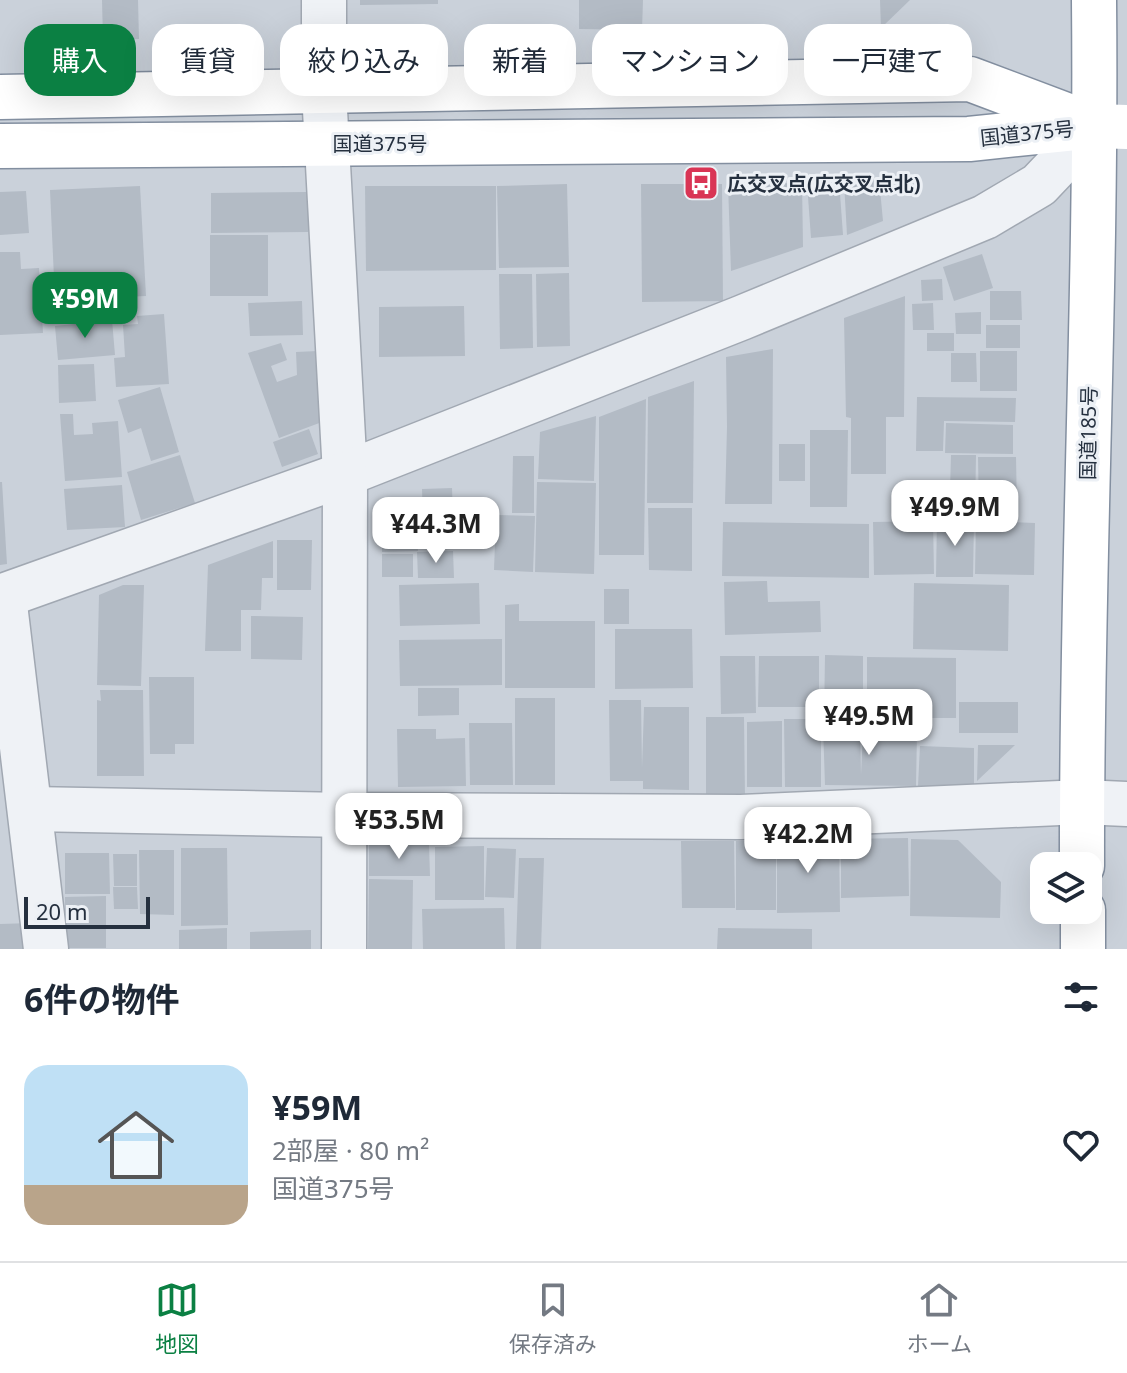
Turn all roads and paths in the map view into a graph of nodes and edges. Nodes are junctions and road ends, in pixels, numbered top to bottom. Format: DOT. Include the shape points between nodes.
graph roads {
  1 [pos="324,0"];
  2 [pos="1094,0"];
  3 [pos="324,24"];
  4 [pos="448,90"];
  5 [pos="280,93"];
  6 [pos="324,96"];
  7 [pos="0,97"];
  8 [pos="1111,126"];
  9 [pos="328,143"];
  10 [pos="0,146"];
  11 [pos="345,474"];
  12 [pos="2,597"];
  13 [pos="1082,802"];
  14 [pos="1127,804"];
  15 [pos="31,809"];
  16 [pos="346,815"];
  17 [pos="1082,852"];
  18 [pos="1083,924"];
  19 [pos="46,949"];
  20 [pos="344,949"];
  21 [pos="1083,949"];
  1 -- 3 [label="street"];
  2 -- 8 [label="highway, 国道185号"];
  4 -- 8 [label="highway, 国道375号" via="970,79"];
  5 -- 7 [label="highway, 国道375号"];
  6 -- 9 [label="street"];
  8 -- 9 [label="highway, 国道375号" via="969,139"];
  8 -- 11 [label="street" via="1039,185 985,217"];
  8 -- 13 [label="highway, 国道185号"];
  9 -- 10 [label="highway, 国道375号"];
  9 -- 11 [label="street"];
  11 -- 12 [label="street"];
  11 -- 16 [label="street"];
  12 -- 15 [label="street"];
  13 -- 14 [label="street"];
  13 -- 16 [label="street" via="741,817"];
  13 -- 17 [label="highway, 国道185号"];
  15 -- 16 [label="street"];
  15 -- 19 [label="street"];
  16 -- 20 [label="street"];
  18 -- 21 [label="highway"];
}
